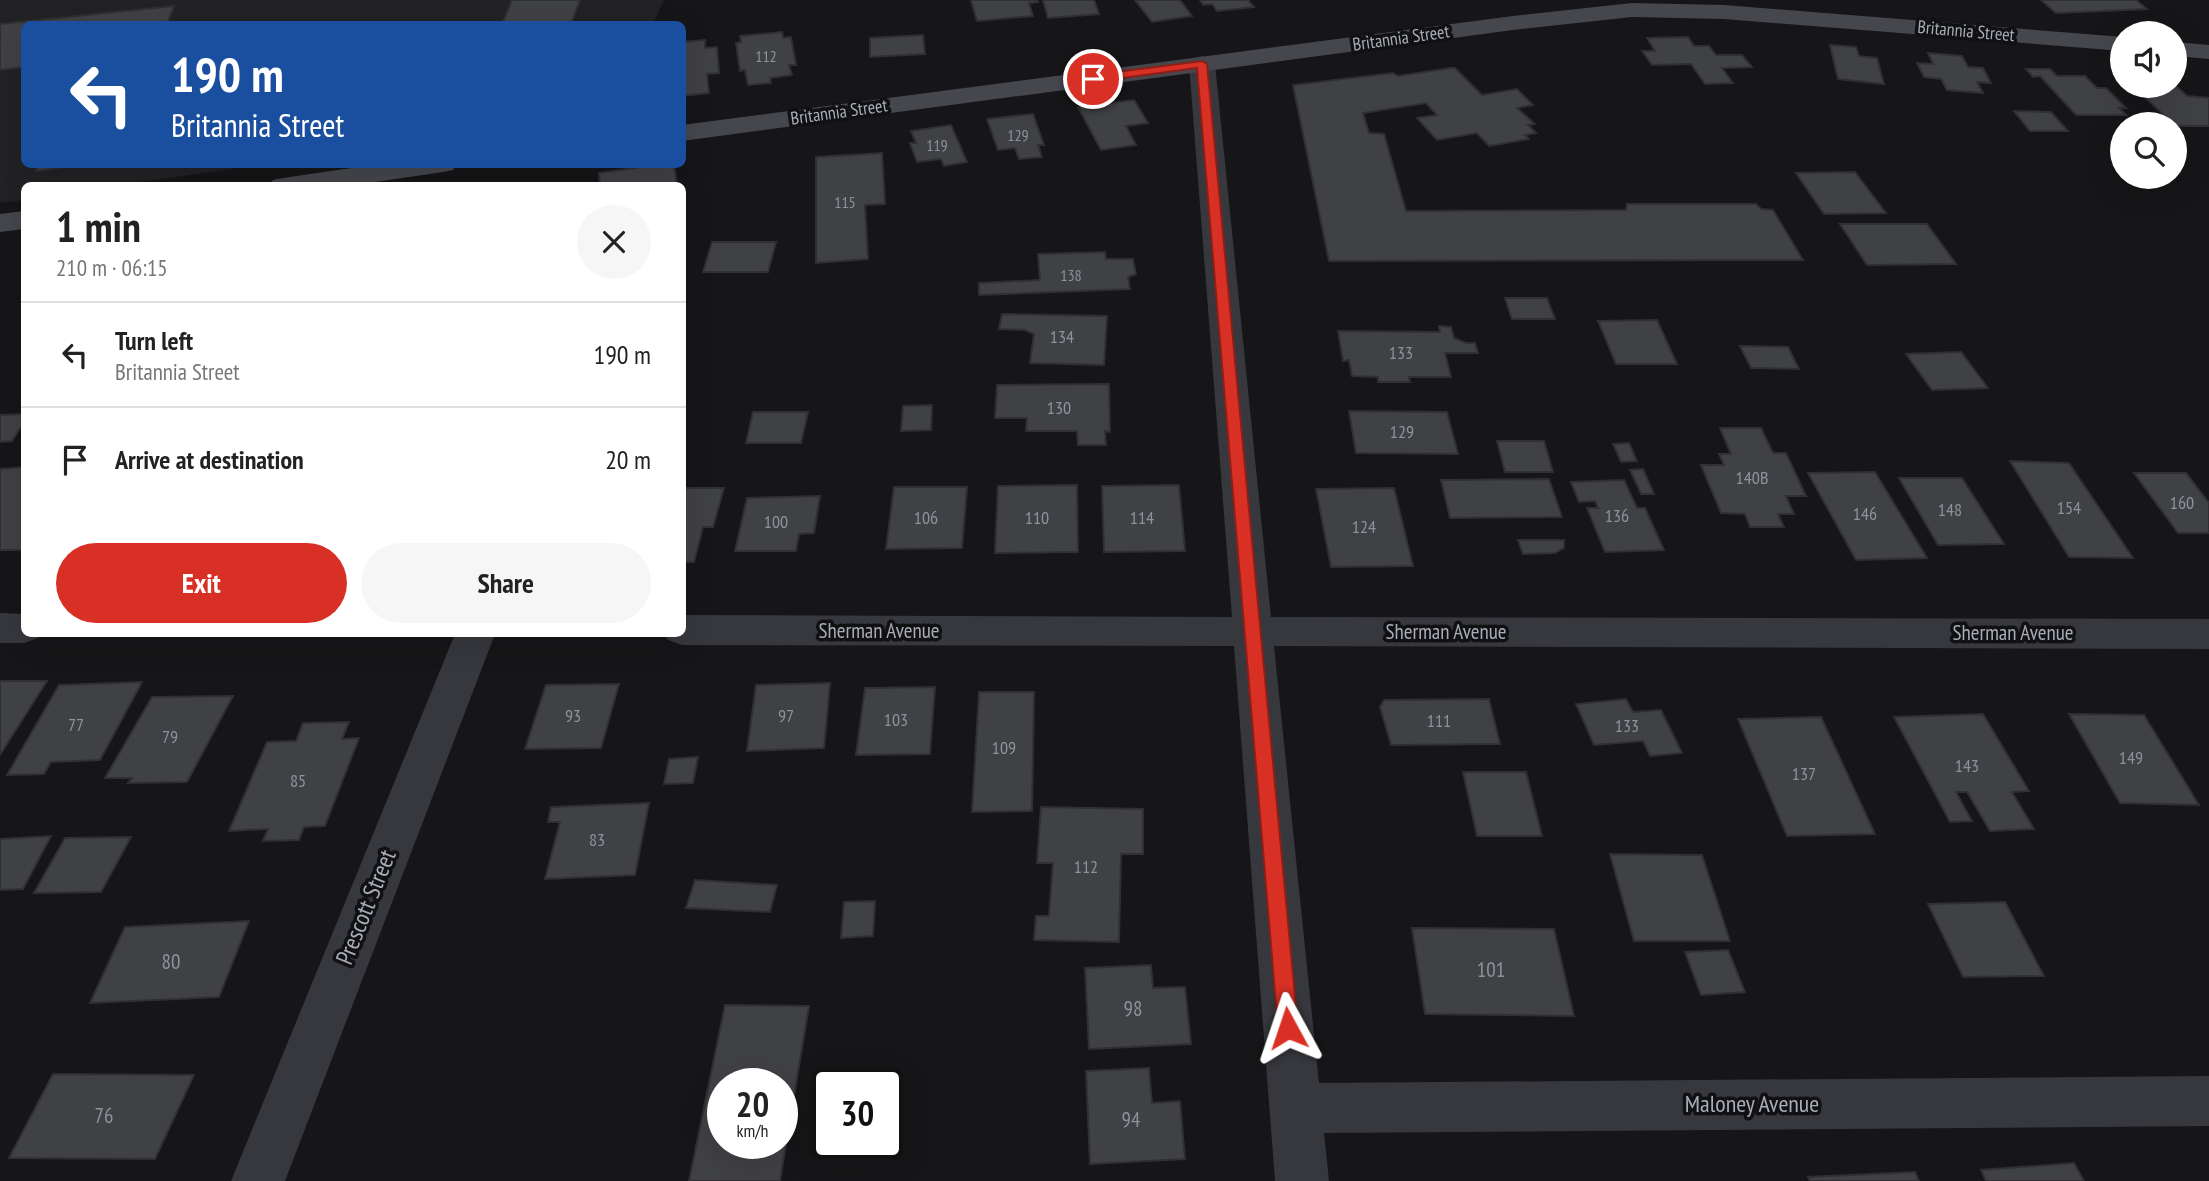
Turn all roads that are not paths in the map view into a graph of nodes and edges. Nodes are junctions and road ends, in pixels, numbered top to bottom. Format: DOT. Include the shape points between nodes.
graph roads {
  1 [pos="1630,5"];
  2 [pos="2110,43"];
  3 [pos="2187,50"];
  4 [pos="2209,52"];
  5 [pos="1202,64"];
  6 [pos="686,132"];
  7 [pos="414,168"];
  8 [pos="313,182"];
  9 [pos="21,220"];
  10 [pos="0,223"];
  11 [pos="0,628"];
  12 [pos="21,628"];
  13 [pos="686,630"];
  14 [pos="1252,632"];
  15 [pos="2209,634"];
  16 [pos="474,637"];
  17 [pos="2209,1101"];
  18 [pos="1295,1108"];
  19 [pos="258,1181"];
  20 [pos="1302,1181"];
  1 -- 2 [label="main road, Britannia Street"];
  1 -- 5 [label="main road, Britannia Street"];
  3 -- 4 [label="main road"];
  5 -- 6 [label="main road, Britannia Street"];
  5 -- 14 [label="street"];
  7 -- 8 [label="main road"];
  9 -- 10 [label="main road"];
  11 -- 12 [label="street"];
  13 -- 14 [label="street, Sherman Avenue"];
  14 -- 15 [label="street, Sherman Avenue"];
  14 -- 18 [label="street"];
  16 -- 19 [label="street, Prescott Street"];
  17 -- 18 [label="street, Maloney Avenue"];
  18 -- 20 [label="street"];
}
